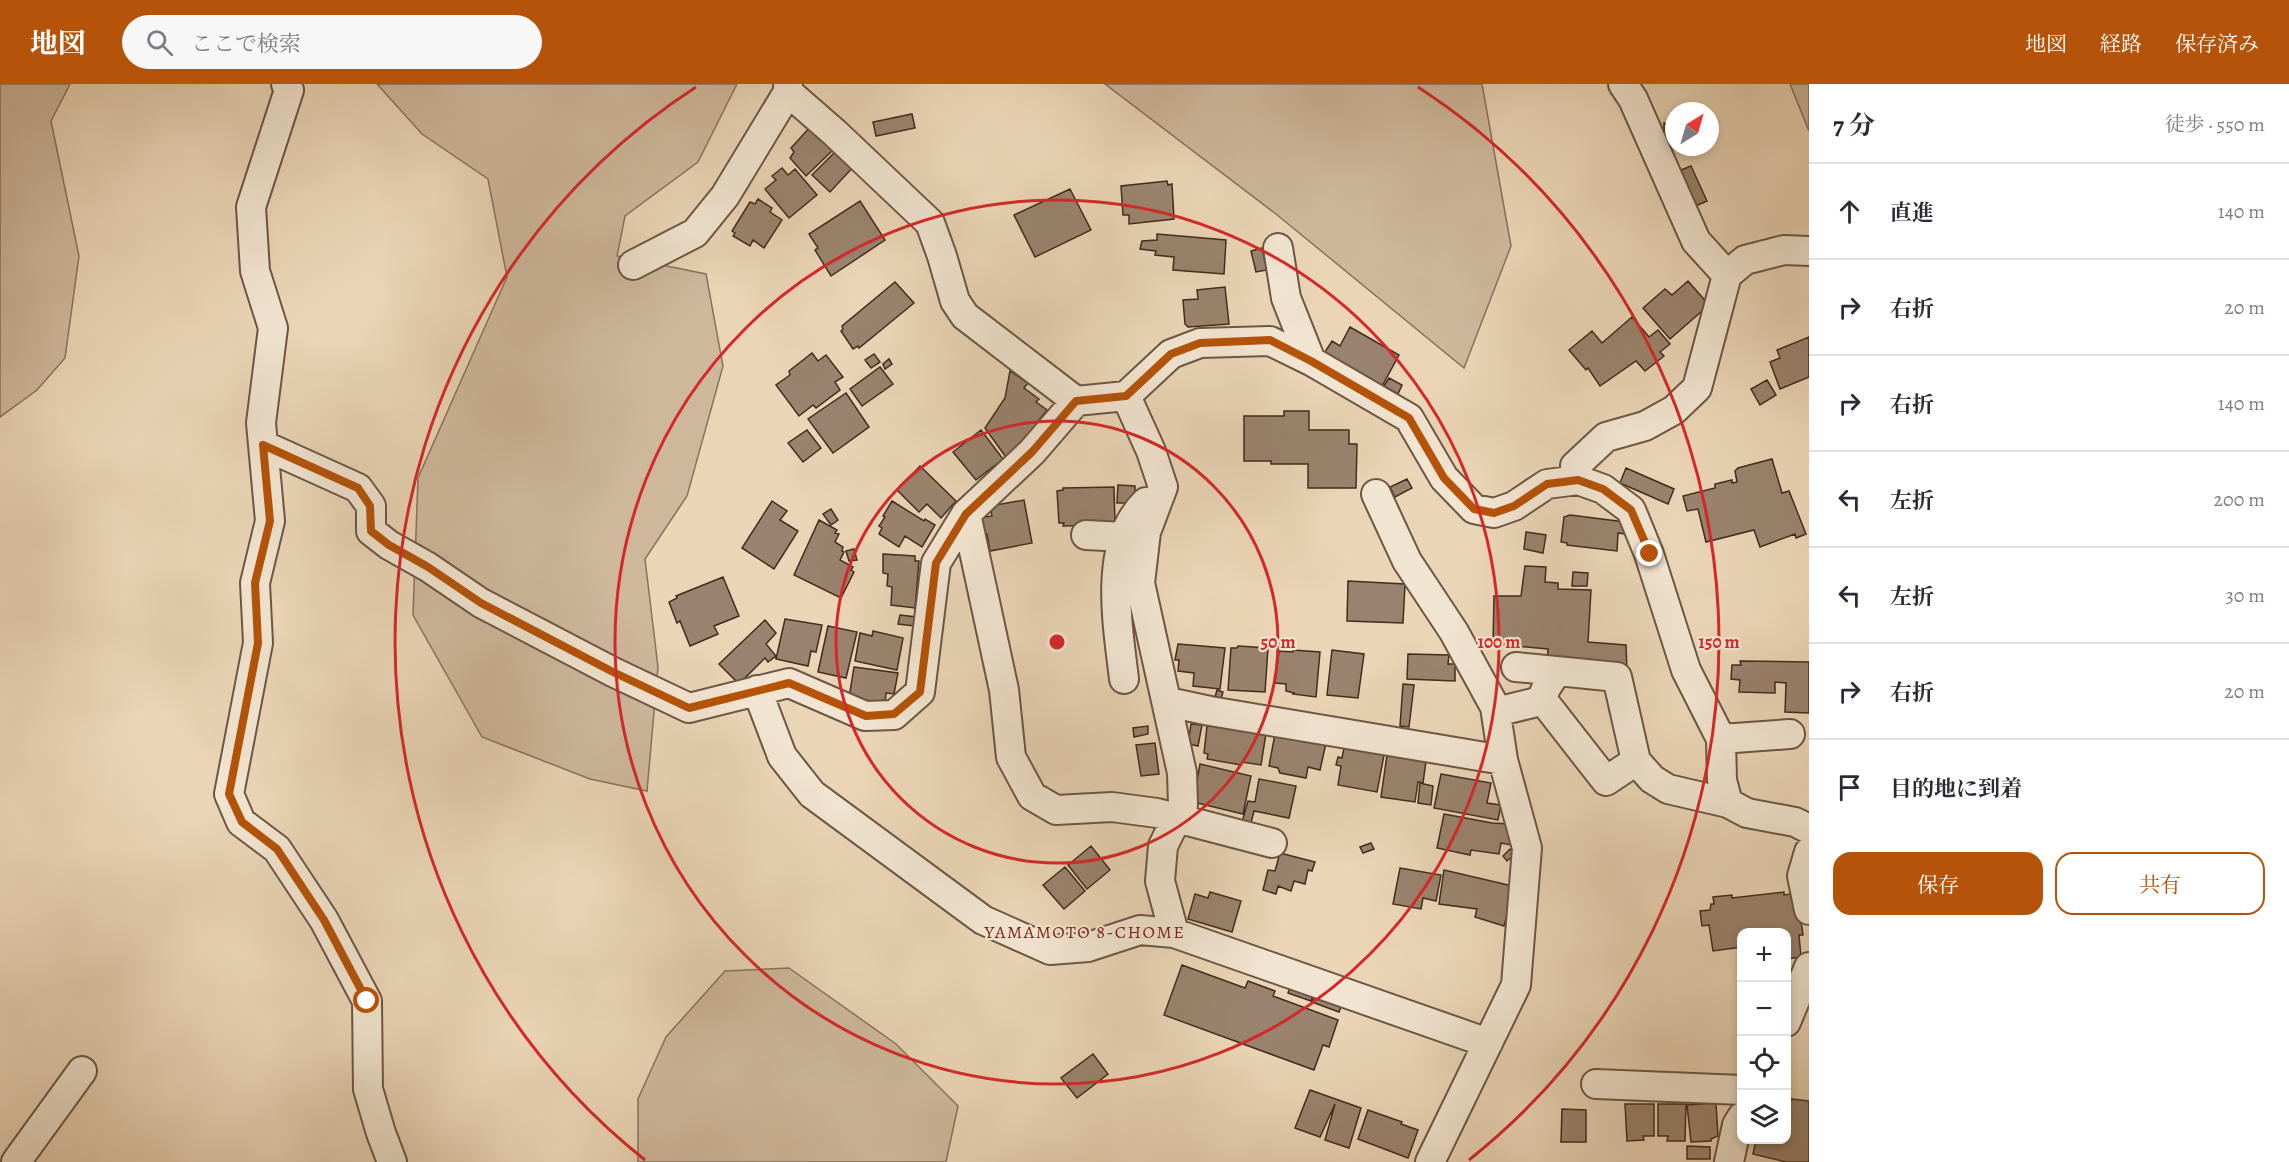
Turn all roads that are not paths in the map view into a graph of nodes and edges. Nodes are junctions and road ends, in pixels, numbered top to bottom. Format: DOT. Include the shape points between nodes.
graph roads {
  1 [pos="286,84"];
  2 [pos="1623,84"];
  3 [pos="788,88"];
  4 [pos="1278,248"];
  5 [pos="1809,252"];
  6 [pos="633,265"];
  7 [pos="1727,276"];
  8 [pos="1311,361"];
  9 [pos="1126,396"];
  10 [pos="1076,401"];
  11 [pos="263,445"];
  12 [pos="1578,480"];
  13 [pos="1163,487"];
  14 [pos="1376,494"];
  15 [pos="966,514"];
  16 [pos="1086,535"];
  17 [pos="1124,537"];
  18 [pos="1516,667"];
  19 [pos="1557,671"];
  20 [pos="1124,679"];
  21 [pos="757,690"];
  22 [pos="1542,699"];
  23 [pos="1168,702"];
  24 [pos="1496,712"];
  25 [pos="1790,734"];
  26 [pos="1721,739"];
  27 [pos="1503,760"];
  28 [pos="1636,760"];
  29 [pos="1728,803"];
  30 [pos="1176,819"];
  31 [pos="1809,829"];
  32 [pos="1272,843"];
  33 [pos="1809,852"];
  34 [pos="1809,910"];
  35 [pos="1174,933"];
  36 [pos="1809,967"];
  37 [pos="1791,1010"];
  38 [pos="1488,1043"];
  39 [pos="82,1071"];
  40 [pos="1596,1084"];
  41 [pos="1737,1090"];
  42 [pos="1737,1125"];
  43 [pos="16,1162"];
  44 [pos="392,1162"];
  45 [pos="1430,1162"];
  46 [pos="1729,1162"];
  1 -- 11 [label="street" via="289,90 251,207 255,271 273,328 261,423"];
  2 -- 7 [label="street" via="1696,241"];
  3 -- 6 [label="street" via="725,196 695,233"];
  3 -- 10 [label="street" via="930,223 955,302 965,316"];
  4 -- 8 [label="street" via="1286,298"];
  5 -- 7 [label="street" via="1784,250 1745,260"];
  7 -- 12 [label="street" via="1697,388 1674,410 1645,426 1606,437 1575,466"];
  8 -- 9 [label="street" via="1270,340 1200,343 1171,354"];
  8 -- 12 [label="street" via="1409,418 1444,478 1474,509 1494,513 1514,506 1547,484"];
  9 -- 10 [label="street"];
  9 -- 13 [label="street"];
  10 -- 15 [label="street" via="1032,452"];
  11 -- 21 [label="street" via="358,488 370,506 371,531 389,545 481,603 613,672 689,708"];
  11 -- 44 [label="street" via="270,521 255,583 258,643 229,794 242,822 277,849 324,920 367,1001 368,1089"];
  12 -- 26 [label="street" via="1603,489 1631,510 1650,554 1686,670"];
  13 -- 17 [label="street" via="1140,508"];
  13 -- 23 [label="street" via="1146,532 1140,583"];
  14 -- 24 [label="street" via="1407,561 1454,632"];
  15 -- 21 [label="street" via="936,563 920,692 894,714 866,716 789,683"];
  15 -- 30 [label="street" via="1004,690 1011,756 1032,796 1056,810 1112,807"];
  16 -- 17 [label="street"];
  17 -- 20 [label="street" via="1117,570 1117,618"];
  18 -- 19 [label="street"];
  19 -- 22 [label="street"];
  19 -- 28 [label="street" via="1617,677"];
  21 -- 35 [label="street" via="782,756 812,794 983,920 1050,950 1088,947 1140,930"];
  22 -- 24 [label="street"];
  22 -- 28 [label="street" via="1606,781"];
  23 -- 27 [label="street"];
  23 -- 30 [label="street" via="1182,773 1183,805"];
  24 -- 27 [label="street"];
  25 -- 26 [label="street"];
  26 -- 29 [label="street" via="1722,780"];
  27 -- 38 [label="street" via="1527,848 1516,985"];
  28 -- 29 [label="street" via="1652,779 1668,789"];
  29 -- 31 [label="street" via="1747,813 1796,822"];
  30 -- 32 [label="street"];
  30 -- 35 [label="street" via="1163,846 1160,881"];
  33 -- 34 [label="street" via="1802,876"];
  35 -- 38 [label="street"];
  36 -- 37 [label="street"];
  38 -- 45 [label="street"];
  39 -- 43 [label="street"];
  40 -- 41 [label="street"];
  42 -- 46 [label="street"];
}
